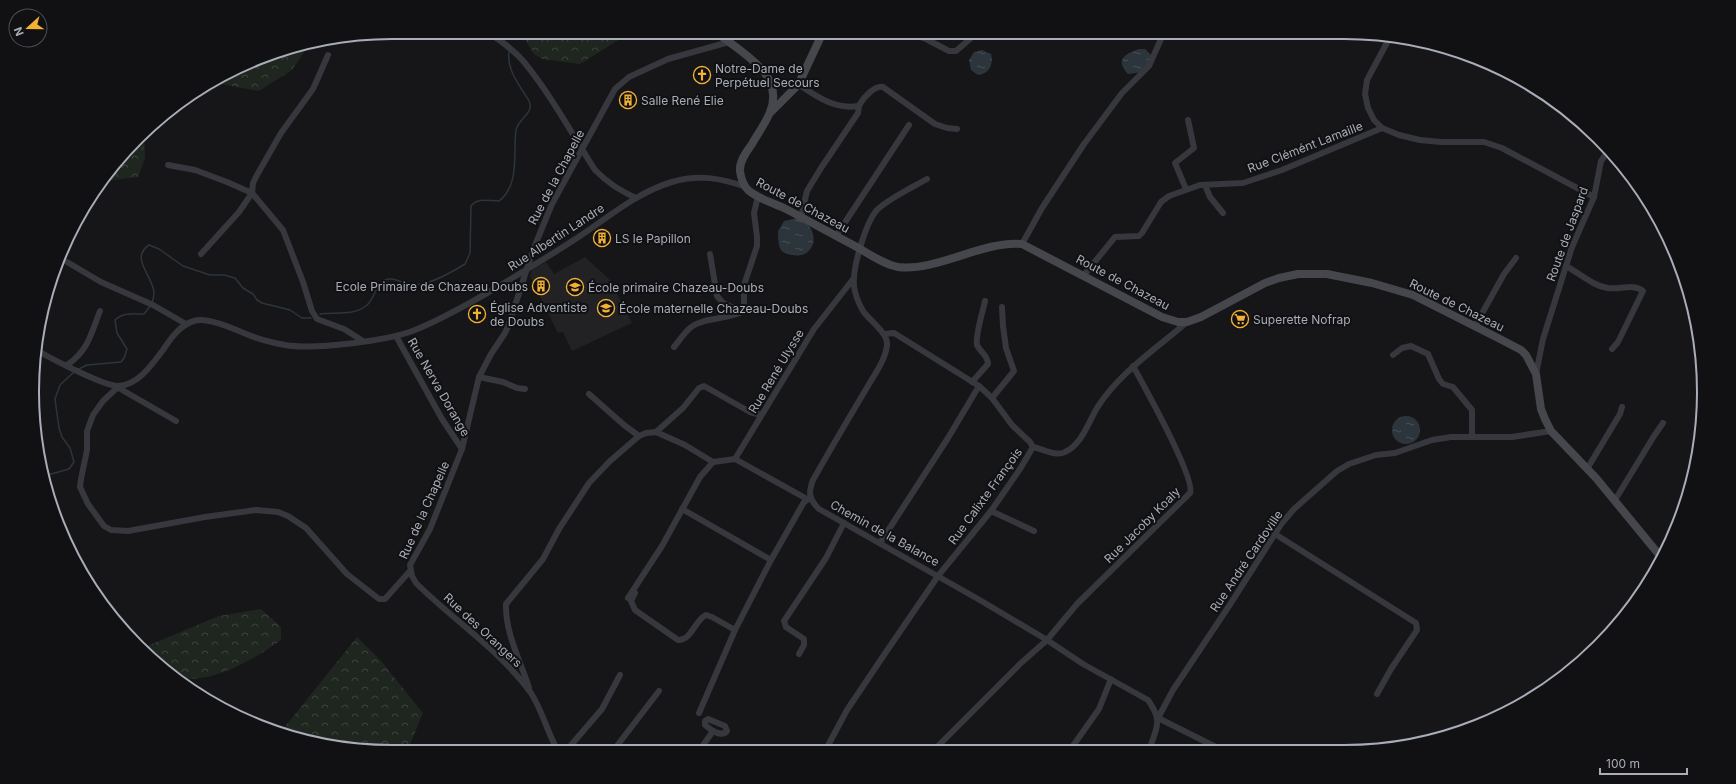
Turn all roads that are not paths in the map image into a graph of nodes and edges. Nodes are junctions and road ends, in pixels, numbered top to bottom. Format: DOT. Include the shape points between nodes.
graph roads {
  1 [pos="498,39"];
  2 [pos="725,39"];
  3 [pos="820,39"];
  4 [pos="926,39"];
  5 [pos="970,39"];
  6 [pos="1161,39"];
  7 [pos="729,42"];
  8 [pos="1387,42"];
  9 [pos="328,55"];
  10 [pos="798,84"];
  11 [pos="858,106"];
  12 [pos="770,113"];
  13 [pos="1188,120"];
  14 [pos="908,125"];
  15 [pos="1382,128"];
  16 [pos="957,129"];
  17 [pos="583,151"];
  18 [pos="1605,155"];
  19 [pos="168,165"];
  20 [pos="927,179"];
  21 [pos="1205,185"];
  22 [pos="746,187"];
  23 [pos="1186,189"];
  24 [pos="252,194"];
  25 [pos="758,196"];
  26 [pos="1594,197"];
  27 [pos="636,198"];
  28 [pos="1224,213"];
  29 [pos="801,217"];
  30 [pos="836,236"];
  31 [pos="1022,244"];
  32 [pos="860,249"];
  33 [pos="201,254"];
  34 [pos="710,254"];
  35 [pos="1516,258"];
  36 [pos="67,262"];
  37 [pos="1566,266"];
  38 [pos="528,269"];
  39 [pos="1084,275"];
  40 [pos="854,278"];
  41 [pos="985,301"];
  42 [pos="1002,307"];
  43 [pos="100,311"];
  44 [pos="743,312"];
  45 [pos="1187,322"];
  46 [pos="186,324"];
  47 [pos="1475,326"];
  48 [pos="884,334"];
  49 [pos="396,336"];
  50 [pos="363,341"];
  51 [pos="674,347"];
  52 [pos="1612,349"];
  53 [pos="41,353"];
  54 [pos="1392,355"];
  55 [pos="69,366"];
  56 [pos="1134,366"];
  57 [pos="1536,374"];
  58 [pos="479,377"];
  59 [pos="972,382"];
  60 [pos="118,386"];
  61 [pos="979,386"];
  62 [pos="525,389"];
  63 [pos="589,394"];
  64 [pos="992,398"];
  65 [pos="1622,407"];
  66 [pos="761,415"];
  67 [pos="176,421"];
  68 [pos="1663,423"];
  69 [pos="1551,431"];
  70 [pos="656,432"];
  71 [pos="639,436"];
  72 [pos="1472,438"];
  73 [pos="1033,447"];
  74 [pos="462,449"];
  75 [pos="735,459"];
  76 [pos="713,462"];
  77 [pos="1587,468"];
  78 [pos="808,499"];
  79 [pos="1614,500"];
  80 [pos="682,509"];
  81 [pos="991,510"];
  82 [pos="844,523"];
  83 [pos="1034,531"];
  84 [pos="1275,534"];
  85 [pos="880,543"];
  86 [pos="1658,553"];
  87 [pos="771,560"];
  88 [pos="410,572"];
  89 [pos="646,576"];
  90 [pos="938,576"];
  91 [pos="628,598"];
  92 [pos="735,630"];
  93 [pos="1047,640"];
  94 [pos="800,654"];
  95 [pos="620,675"];
  96 [pos="1111,679"];
  97 [pos="659,691"];
  98 [pos="530,692"];
  99 [pos="1376,694"];
  100 [pos="700,713"];
  101 [pos="1158,718"];
  102 [pos="713,731"];
  103 [pos="555,745"];
  104 [pos="572,745"];
  105 [pos="618,745"];
  106 [pos="703,745"];
  107 [pos="828,745"];
  108 [pos="939,745"];
  109 [pos="1073,745"];
  110 [pos="1150,745"];
  111 [pos="1212,745"];
  1 -- 17 [label="street" via="523,61"];
  2 -- 7 [label="main road, Route de Chazeau"];
  3 -- 10 [label="main road"];
  4 -- 5 [label="street" via="956,52"];
  6 -- 31 [label="street" via="1149,66 1122,93 1084,144"];
  7 -- 12 [label="main road, Route de Chazeau" via="760,66 767,76 773,91"];
  7 -- 17 [label="street, Rue de la Chapelle" via="668,59 629,77 615,89"];
  8 -- 15 [label="street" via="1367,80 1365,94 1368,108"];
  9 -- 24 [label="street" via="313,89 281,133 253,183"];
  10 -- 11 [label="street" via="833,104"];
  10 -- 12 [label="main road"];
  11 -- 16 [label="street" via="880,86 935,124"];
  11 -- 29 [label="street" via="858,113 807,191"];
  12 -- 22 [label="main road, Route de Chazeau" via="741,164 741,176"];
  13 -- 23 [label="street" via="1194,148 1175,163"];
  14 -- 30 [label="street"];
  15 -- 21 [label="street, Rue Clémént Lamaille" via="1255,179"];
  15 -- 26 [label="street" via="1420,140 1484,142 1502,148"];
  17 -- 27 [label="street" via="606,182"];
  17 -- 38 [label="street, Rue de la Chapelle" via="546,216"];
  18 -- 26 [label="street, Route de Jaspard" via="1601,161"];
  19 -- 24 [label="street" via="195,170"];
  20 -- 32 [label="street" via="883,205 876,212"];
  21 -- 23 [label="street, Rue Clémént Lamaille"];
  21 -- 28 [label="street" via="1212,202"];
  22 -- 25 [label="main road, Route de Chazeau"];
  22 -- 27 [label="street, Rue Albertin Landre" via="724,179 704,176 673,182"];
  23 -- 39 [label="street, Rue Clémént Lamaille" via="1161,202 1139,236 1115,237"];
  24 -- 33 [label="street"];
  24 -- 50 [label="street" via="283,230 317,319"];
  25 -- 29 [label="main road, Route de Chazeau"];
  25 -- 44 [label="street" via="754,213 757,246 744,285"];
  26 -- 37 [label="street, Route de Jaspard"];
  27 -- 38 [label="street, Rue Albertin Landre"];
  29 -- 30 [label="main road, Route de Chazeau"];
  30 -- 32 [label="main road, Route de Chazeau"];
  31 -- 32 [label="main road, Route de Chazeau" via="992,247 923,265 904,267 884,262"];
  31 -- 39 [label="main road, Route de Chazeau"];
  32 -- 40 [label="street"];
  34 -- 44 [label="street" via="716,296 723,303"];
  35 -- 47 [label="street" via="1504,274"];
  36 -- 46 [label="street" via="101,282 144,300"];
  37 -- 52 [label="street" via="1602,287 1636,288 1643,291"];
  37 -- 57 [label="street, Route de Jaspard"];
  38 -- 49 [label="street, Rue Albertin Landre" via="468,304 415,330"];
  38 -- 58 [label="street, Rue de la Chapelle" via="519,288 506,333"];
  39 -- 45 [label="main road, Route de Chazeau" via="1162,317"];
  40 -- 48 [label="street" via="858,302 870,321"];
  40 -- 66 [label="street, Rue René Ulysse" via="814,329"];
  41 -- 59 [label="street" via="977,341 988,364"];
  42 -- 64 [label="street" via="1006,348 1014,371"];
  43 -- 55 [label="street" via="84,350"];
  44 -- 51 [label="street" via="692,326"];
  45 -- 47 [label="main road, Route de Chazeau" via="1279,278 1298,274 1327,274 1413,295"];
  45 -- 56 [label="street"];
  46 -- 50 [label="street, Rue Albertin Landre" via="203,320 260,339 295,346"];
  46 -- 60 [label="street" via="170,339 147,371"];
  47 -- 57 [label="main road, Route de Chazeau" via="1521,350"];
  48 -- 59 [label="street, Rue Calixte François" via="894,334"];
  48 -- 78 [label="street" via="887,345 884,356 813,480"];
  49 -- 50 [label="street, Rue Albertin Landre"];
  49 -- 74 [label="street, Rue Nerva Dorange" via="442,419"];
  53 -- 55 [label="street"];
  54 -- 72 [label="street" via="1402,348 1411,346 1428,354 1439,379 1453,387 1472,410"];
  55 -- 60 [label="street"];
  56 -- 73 [label="street" via="1098,407 1080,440 1070,450 1063,454 1055,454"];
  56 -- 93 [label="street, Rue Jacoby Koaly" via="1172,441 1192,489 1173,512 1077,604"];
  57 -- 69 [label="main road, Route de Chazeau" via="1541,409"];
  58 -- 62 [label="street"];
  58 -- 74 [label="street, Rue de la Chapelle"];
  59 -- 61 [label="street, Rue Calixte François"];
  60 -- 67 [label="street"];
  60 -- 88 [label="street" via="97,407 90,421 80,487 88,504 104,526 111,530 128,531 205,517 271,510 288,516 306,528 347,574 378,599 385,599"];
  61 -- 64 [label="street, Rue Calixte François"];
  61 -- 85 [label="street"];
  63 -- 71 [label="street"];
  64 -- 73 [label="street, Rue Calixte François"];
  65 -- 77 [label="street"];
  66 -- 70 [label="street" via="750,412 704,386 699,388 683,408"];
  66 -- 75 [label="street, Rue René Ulysse"];
  68 -- 79 [label="street"];
  69 -- 72 [label="street, Rue André Cardoville" via="1512,437"];
  69 -- 77 [label="main road, Route de Chazeau"];
  70 -- 71 [label="street"];
  70 -- 76 [label="street"];
  71 -- 98 [label="street" via="589,483 543,559 507,602 512,639"];
  72 -- 84 [label="street, Rue André Cardoville" via="1451,437 1432,440 1395,453 1376,455 1349,464 1337,471 1294,510"];
  73 -- 81 [label="street, Rue Calixte François"];
  74 -- 88 [label="street, Rue de la Chapelle" via="430,529 410,565"];
  75 -- 76 [label="street"];
  75 -- 78 [label="street, Chemin de la Balance"];
  76 -- 80 [label="street" via="700,477"];
  77 -- 79 [label="main road, Route de Chazeau"];
  78 -- 82 [label="street, Chemin de la Balance" via="819,509"];
  78 -- 87 [label="street"];
  79 -- 86 [label="main road, Route de Chazeau"];
  80 -- 87 [label="street"];
  80 -- 91 [label="street" via="662,546"];
  81 -- 83 [label="street"];
  81 -- 90 [label="street, Rue Calixte François"];
  82 -- 85 [label="street, Chemin de la Balance"];
  82 -- 94 [label="street" via="826,558 784,621 786,627 804,639"];
  84 -- 99 [label="street" via="1416,623 1417,630"];
  84 -- 101 [label="street, Rue André Cardoville" via="1173,690"];
  85 -- 90 [label="street, Chemin de la Balance"];
  87 -- 92 [label="street"];
  88 -- 98 [label="street, Rue des Orangers" via="416,583 500,658"];
  89 -- 92 [label="street" via="632,598 632,608 673,637 680,640 685,638 700,618 706,615"];
  90 -- 93 [label="street, Chemin de la Balance"];
  90 -- 107 [label="street, Rue Calixte François" via="847,710"];
  92 -- 100 [label="street"];
  93 -- 96 [label="street, Chemin de la Balance"];
  93 -- 108 [label="street"];
  95 -- 104 [label="street" via="602,709"];
  96 -- 101 [label="street, Chemin de la Balance" via="1148,700"];
  96 -- 109 [label="street" via="1099,708"];
  97 -- 105 [label="street"];
  98 -- 103 [label="street, Rue des Orangers" via="540,708"];
  101 -- 110 [label="street"];
  101 -- 111 [label="street"];
  102 -- 106 [label="street"];
}
